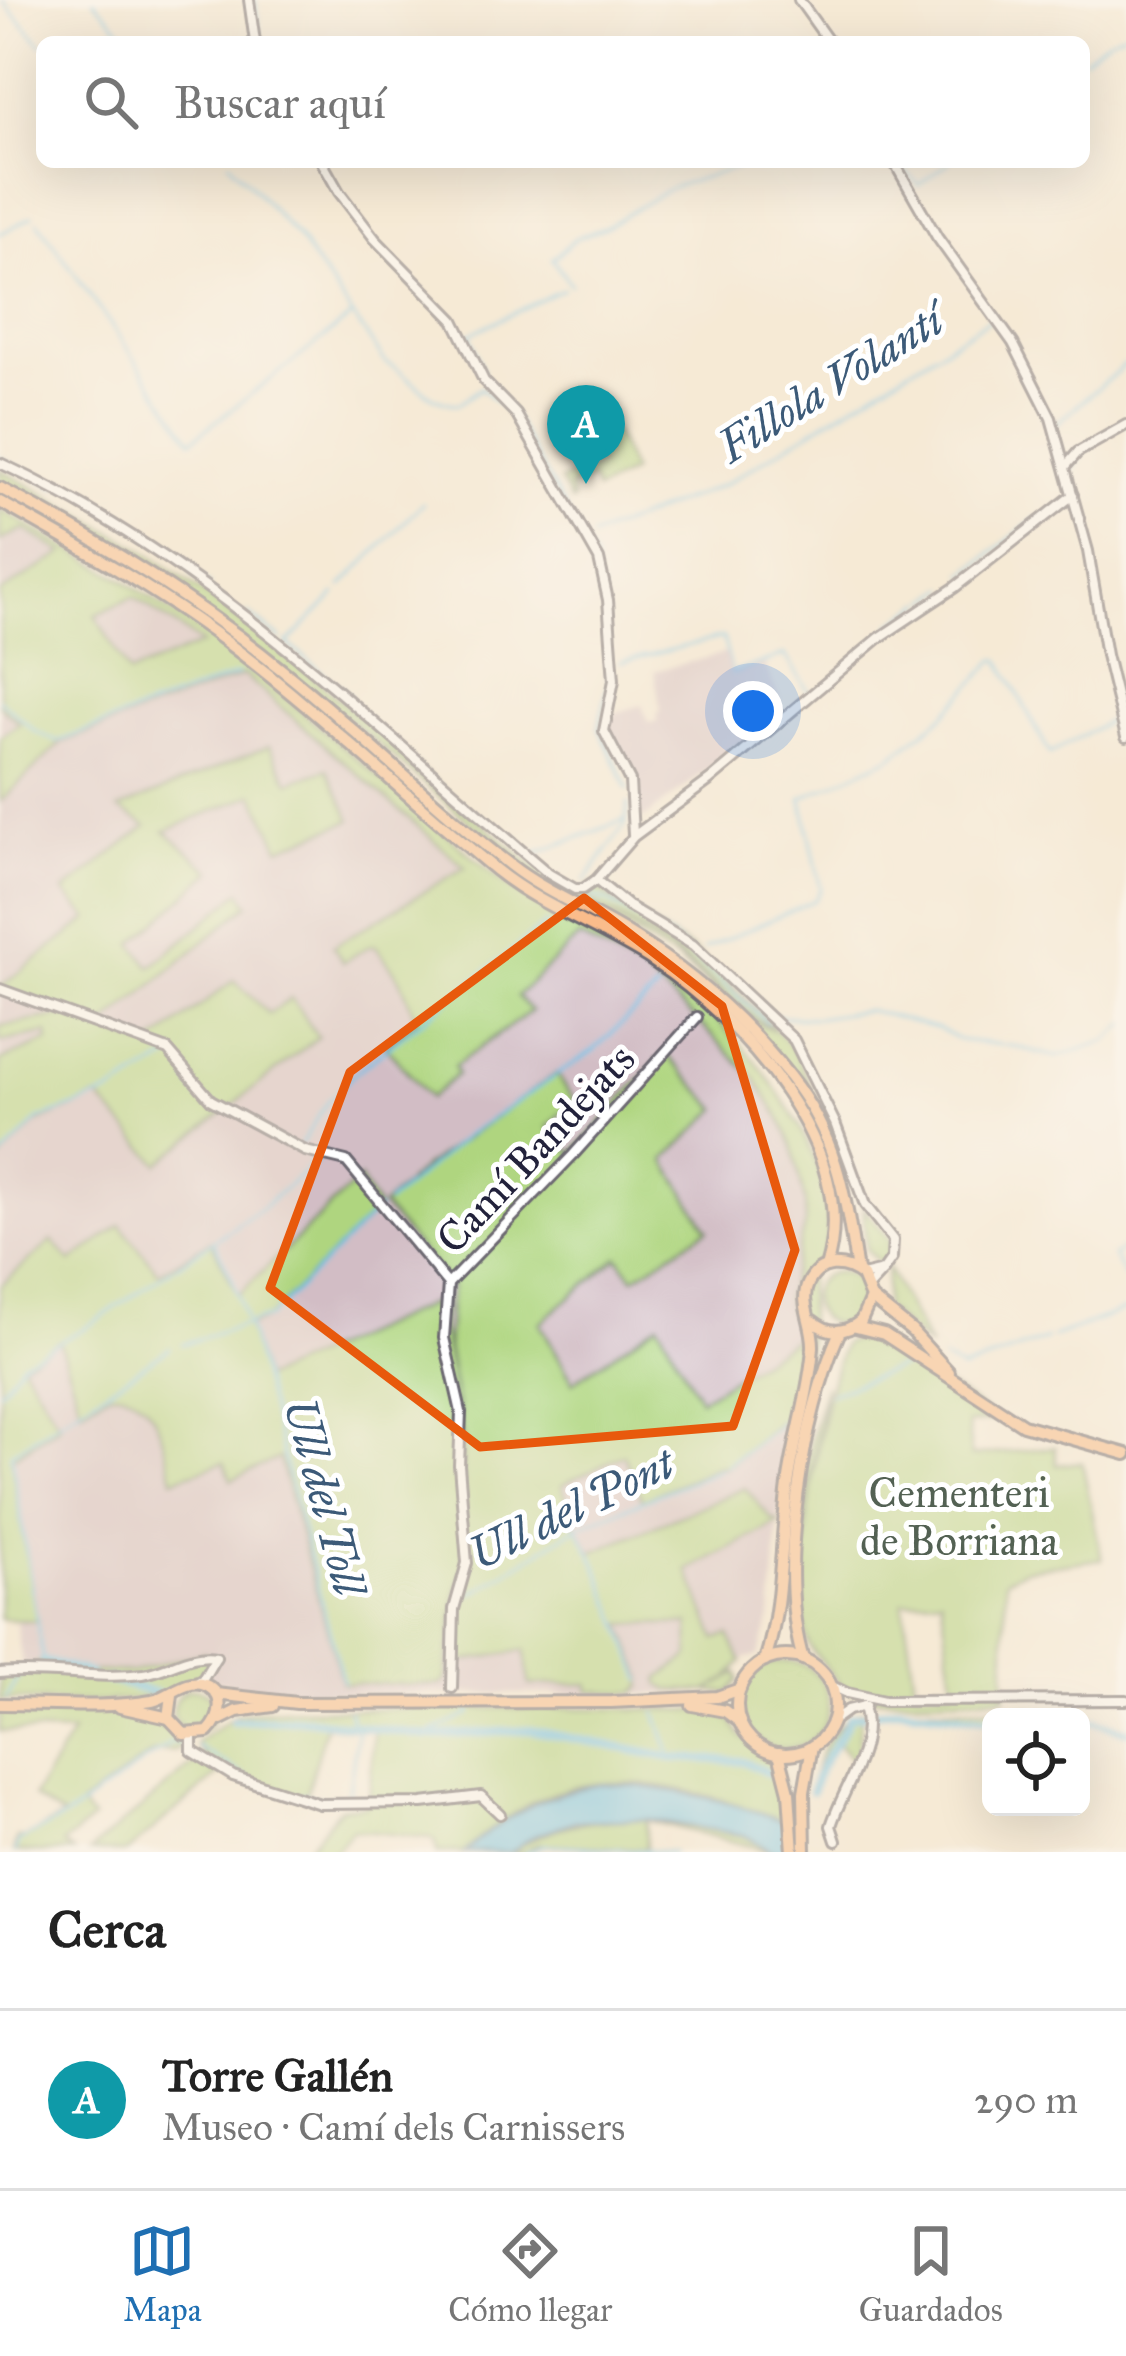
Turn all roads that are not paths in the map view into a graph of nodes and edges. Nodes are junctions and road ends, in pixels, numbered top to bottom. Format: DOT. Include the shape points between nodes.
graph roads {
  1 [pos="249,0"];
  2 [pos="800,0"];
  3 [pos="254,36"];
  4 [pos="825,36"];
  5 [pos="325,168"];
  6 [pos="897,168"];
  7 [pos="1126,425"];
  8 [pos="0,463"];
  9 [pos="1066,467"];
  10 [pos="0,488"];
  11 [pos="1073,495"];
  12 [pos="0,502"];
  13 [pos="1126,737"];
  14 [pos="634,836"];
  15 [pos="596,880"];
  16 [pos="0,989"];
  17 [pos="697,1017"];
  18 [pos="826,1267"];
  19 [pos="865,1283"];
  20 [pos="448,1284"];
  21 [pos="813,1321"];
  22 [pos="854,1327"];
  23 [pos="840,1331"];
  24 [pos="988,1405"];
  25 [pos="1126,1454"];
  26 [pos="216,1658"];
  27 [pos="803,1659"];
  28 [pos="765,1660"];
  29 [pos="0,1673"];
  30 [pos="195,1684"];
  31 [pos="830,1685"];
  32 [pos="452,1688"];
  33 [pos="740,1689"];
  34 [pos="213,1692"];
  35 [pos="172,1695"];
  36 [pos="1126,1700"];
  37 [pos="884,1701"];
  38 [pos="610,1702"];
  39 [pos="297,1703"];
  40 [pos="97,1704"];
  41 [pos="0,1705"];
  42 [pos="863,1706"];
  43 [pos="169,1718"];
  44 [pos="218,1720"];
  45 [pos="740,1722"];
  46 [pos="831,1722"];
  47 [pos="193,1736"];
  48 [pos="812,1746"];
  49 [pos="779,1753"];
  50 [pos="500,1814"];
  51 [pos="836,1841"];
  52 [pos="793,1852"];
  53 [pos="806,1852"];
  1 -- 3 [label="street"];
  2 -- 4 [label="street"];
  5 -- 14 [label="street" via="375,238 454,320 484,382 516,414 599,559 614,680 604,731 630,782"];
  6 -- 9 [label="street" via="1012,343"];
  7 -- 9 [label="street"];
  8 -- 15 [label="street" via="128,535 242,614 549,874 575,889"];
  9 -- 11 [label="street"];
  10 -- 19 [label="main road" via="231,629 507,863 695,980 810,1106 841,1173"];
  11 -- 13 [label="street"];
  11 -- 14 [label="street" via="879,638"];
  12 -- 18 [label="main road" via="222,639 500,873 657,963 700,999 783,1086 812,1136 832,1215"];
  14 -- 15 [label="street"];
  15 -- 19 [label="street" via="693,945 798,1045 865,1205 893,1240 892,1258"];
  16 -- 20 [label="street" via="168,1050 212,1100 305,1151 346,1161"];
  17 -- 20 [label="street, Camí Bandejats"];
  18 -- 19 [label="main road" via="842,1265"];
  18 -- 21 [label="main road" via="805,1293"];
  19 -- 22 [label="main road" via="866,1315"];
  19 -- 24 [label="main road"];
  20 -- 32 [label="street, Camí Bandejats" via="444,1338 461,1412 467,1563 453,1623"];
  21 -- 23 [label="main road"];
  21 -- 28 [label="main road" via="779,1608"];
  22 -- 23 [label="main road"];
  22 -- 24 [label="main road" via="884,1334"];
  23 -- 27 [label="main road" via="819,1383 800,1490 793,1598"];
  24 -- 25 [label="main road" via="1023,1425"];
  26 -- 29 [label="street" via="148,1674"];
  26 -- 30 [label="street"];
  26 -- 34 [label="street"];
  27 -- 28 [label="main road"];
  27 -- 31 [label="main road"];
  28 -- 33 [label="main road"];
  30 -- 34 [label="main road"];
  30 -- 35 [label="main road"];
  31 -- 37 [label="street"];
  31 -- 46 [label="main road"];
  33 -- 38 [label="main road"];
  33 -- 45 [label="main road"];
  34 -- 39 [label="main road"];
  34 -- 44 [label="main road"];
  35 -- 40 [label="main road"];
  35 -- 43 [label="main road"];
  36 -- 37 [label="street"];
  37 -- 42 [label="street"];
  38 -- 39 [label="main road"];
  38 -- 45 [label="main road" via="710,1707"];
  39 -- 44 [label="main road"];
  40 -- 41 [label="main road"];
  40 -- 43 [label="main road"];
  42 -- 46 [label="street"];
  42 -- 51 [label="street" via="858,1766 831,1826"];
  43 -- 47 [label="main road"];
  44 -- 47 [label="main road"];
  45 -- 49 [label="main road" via="759,1746"];
  46 -- 48 [label="main road"];
  47 -- 50 [label="street" via="192,1751 233,1777 320,1804 481,1796"];
  48 -- 49 [label="main road"];
  48 -- 53 [label="main road"];
  49 -- 52 [label="main road"];
}
